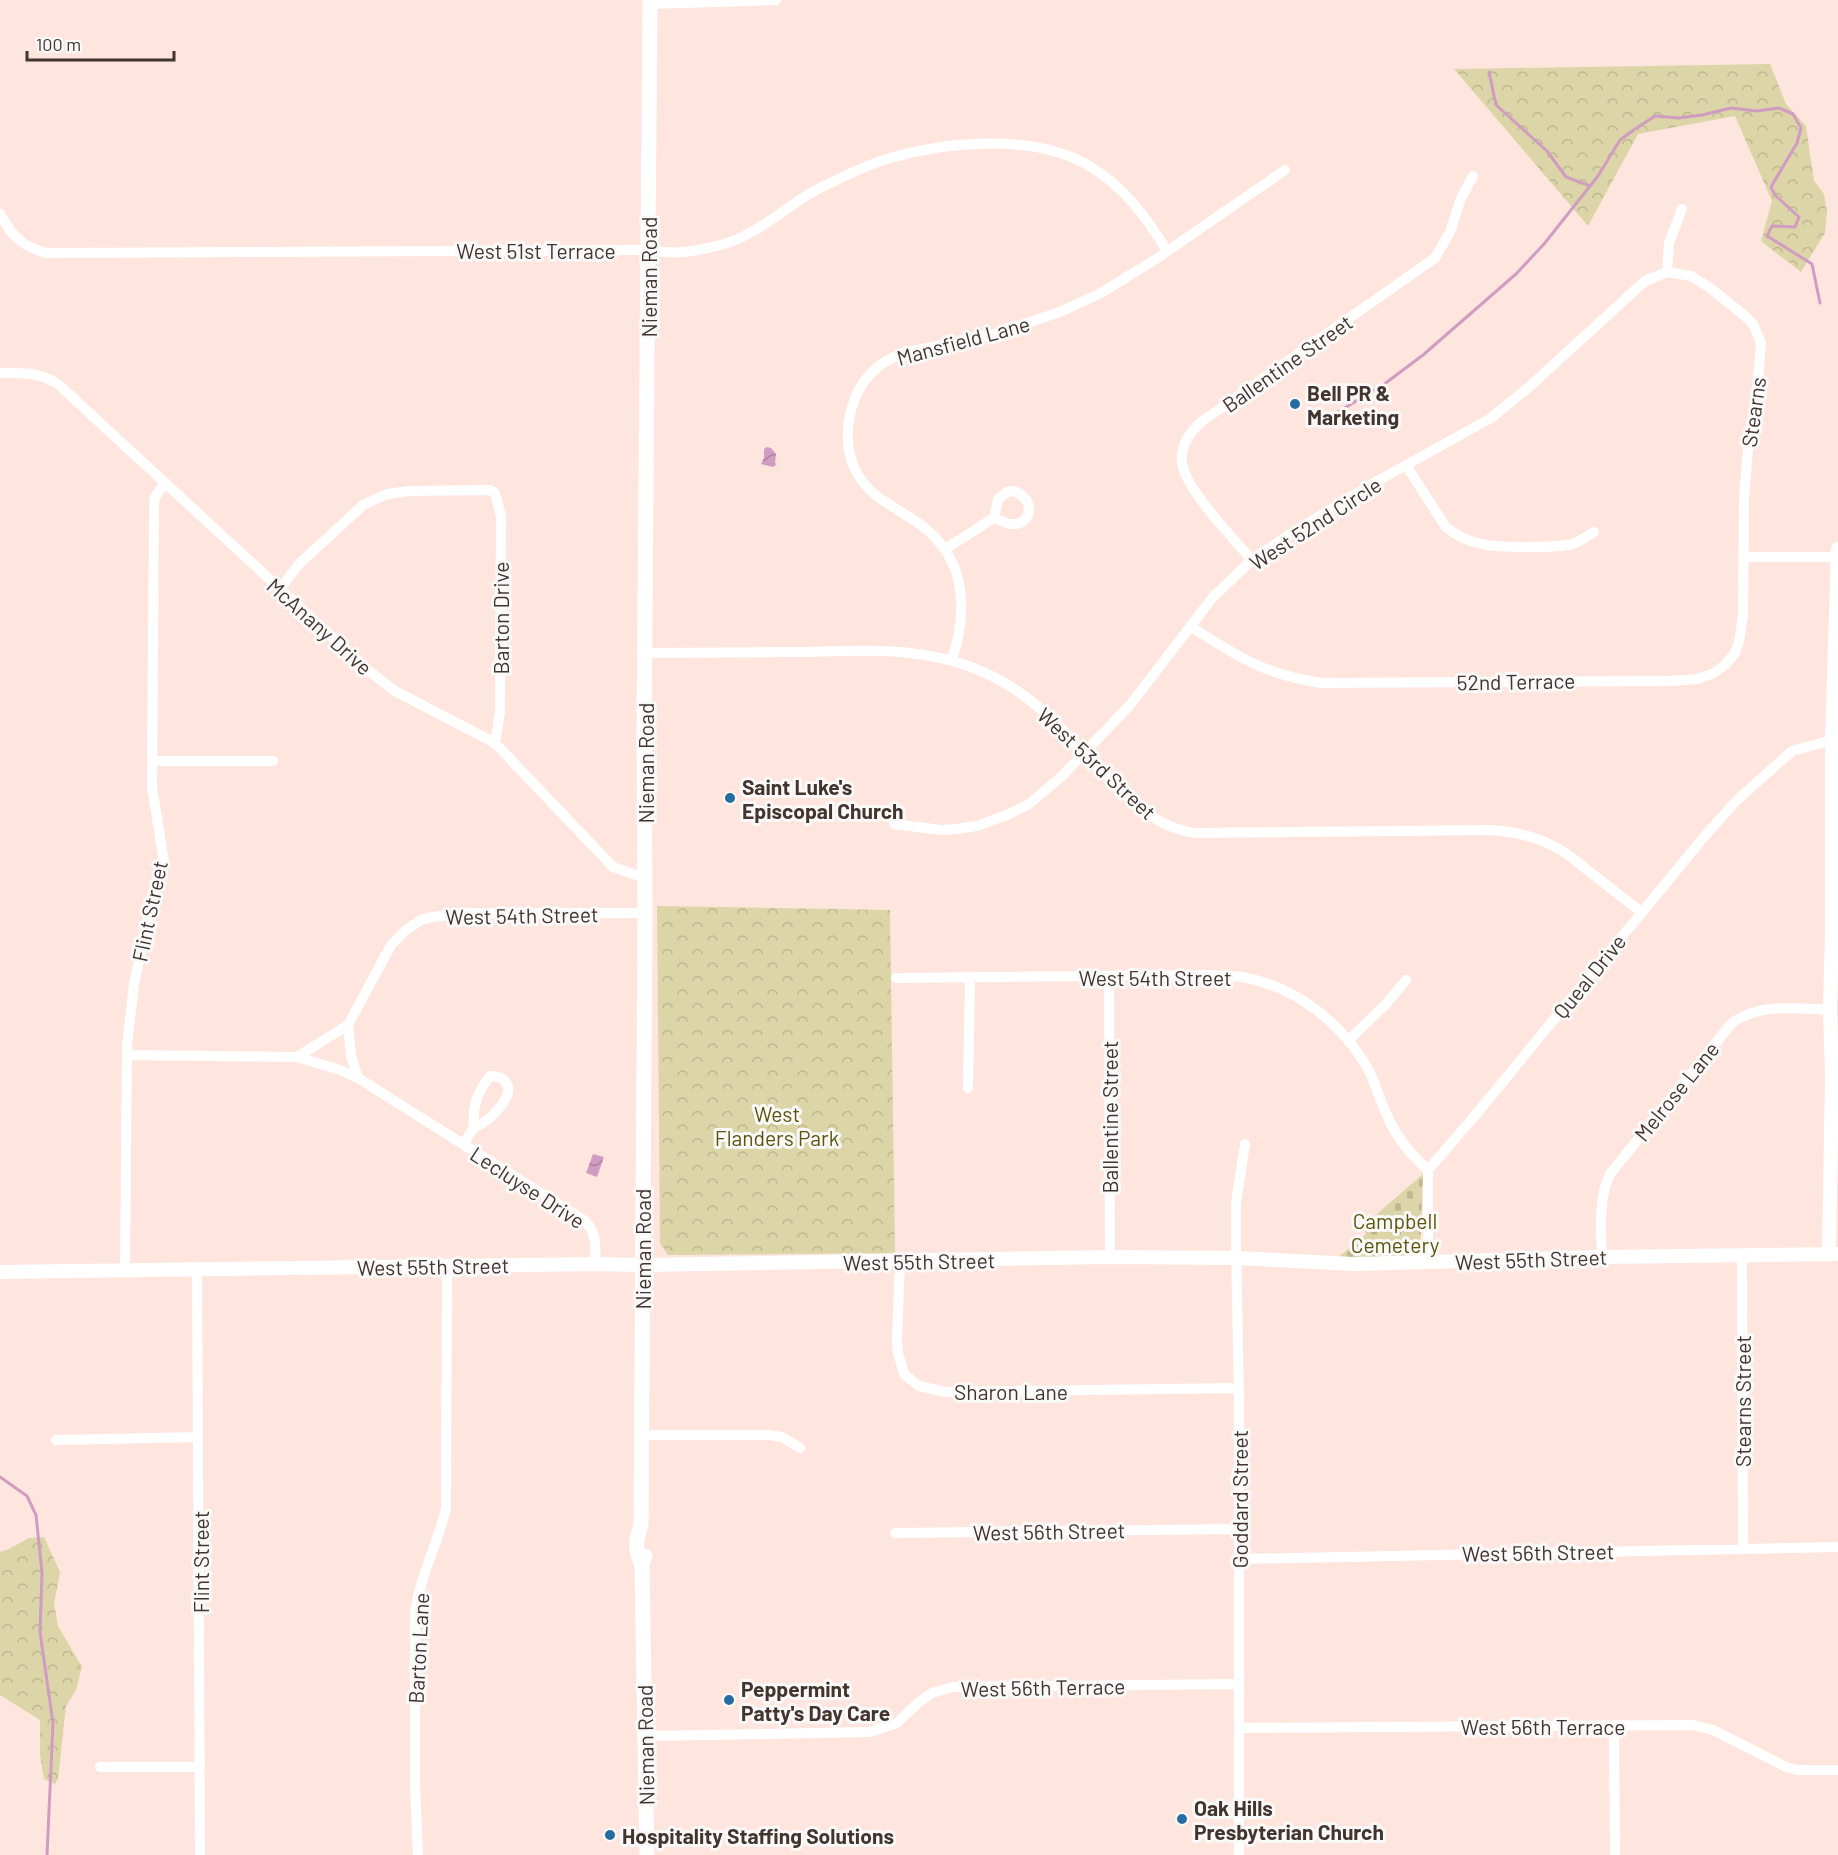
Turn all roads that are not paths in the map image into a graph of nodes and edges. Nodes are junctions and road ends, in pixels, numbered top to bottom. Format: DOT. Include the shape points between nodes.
graph roads {
  1 [pos="776,0"];
  2 [pos="650,2"];
  3 [pos="1285,170"];
  4 [pos="1473,176"];
  5 [pos="1682,209"];
  6 [pos="0,214"];
  7 [pos="648,250"];
  8 [pos="1167,251"];
  9 [pos="1667,272"];
  10 [pos="0,373"];
  11 [pos="1406,465"];
  12 [pos="164,484"];
  13 [pos="994,518"];
  14 [pos="1594,532"];
  15 [pos="945,549"];
  16 [pos="1838,549"];
  17 [pos="1743,557"];
  18 [pos="1838,557"];
  19 [pos="1252,560"];
  20 [pos="280,589"];
  21 [pos="1190,626"];
  22 [pos="1836,651"];
  23 [pos="646,653"];
  24 [pos="952,659"];
  25 [pos="1725,666"];
  26 [pos="1832,740"];
  27 [pos="495,743"];
  28 [pos="1084,753"];
  29 [pos="153,761"];
  30 [pos="273,761"];
  31 [pos="1835,792"];
  32 [pos="894,824"];
  33 [pos="645,878"];
  34 [pos="1641,912"];
  35 [pos="645,913"];
  36 [pos="1835,931"];
  37 [pos="1109,977"];
  38 [pos="896,978"];
  39 [pos="970,978"];
  40 [pos="1406,980"];
  41 [pos="1830,1010"];
  42 [pos="348,1025"];
  43 [pos="1349,1040"];
  44 [pos="127,1055"];
  45 [pos="297,1057"];
  46 [pos="1835,1074"];
  47 [pos="358,1078"];
  48 [pos="968,1088"];
  49 [pos="474,1128"];
  50 [pos="464,1144"];
  51 [pos="1245,1144"];
  52 [pos="1428,1170"];
  53 [pos="1742,1254"];
  54 [pos="1833,1254"];
  55 [pos="1110,1257"];
  56 [pos="1602,1257"];
  57 [pos="1236,1258"];
  58 [pos="900,1261"];
  59 [pos="1428,1262"];
  60 [pos="596,1264"];
  61 [pos="642,1265"];
  62 [pos="447,1266"];
  63 [pos="125,1269"];
  64 [pos="197,1270"];
  65 [pos="0,1272"];
  66 [pos="1237,1388"];
  67 [pos="643,1435"];
  68 [pos="198,1437"];
  69 [pos="56,1440"];
  70 [pos="800,1448"];
  71 [pos="1238,1529"];
  72 [pos="895,1533"];
  73 [pos="1838,1547"];
  74 [pos="1743,1548"];
  75 [pos="1239,1559"];
  76 [pos="1238,1684"];
  77 [pos="1614,1725"];
  78 [pos="1239,1728"];
  79 [pos="645,1736"];
  80 [pos="100,1767"];
  81 [pos="200,1767"];
  82 [pos="1838,1770"];
  83 [pos="200,1855"];
  84 [pos="418,1855"];
  85 [pos="647,1855"];
  86 [pos="1239,1855"];
  87 [pos="1615,1855"];
  1 -- 2 [label="street"];
  2 -- 7 [label="main road, Nieman Road"];
  3 -- 8 [label="street, Mansfield Lane"];
  4 -- 19 [label="street, Ballentine Street" via="1435,258 1189,433 1182,462 1188,481"];
  5 -- 9 [label="street" via="1669,243"];
  6 -- 7 [label="street, West 51st Terrace" via="20,241 47,253"];
  7 -- 8 [label="street, West 51st Terrace" via="698,250 728,243 817,189 885,159 948,146 997,144 1051,150 1090,166 1130,199"];
  7 -- 23 [label="main road, Nieman Road"];
  8 -- 15 [label="street, Mansfield Lane" via="1128,278 1062,311 996,334 891,357 864,381 848,424 848,452 855,470 872,492 928,530"];
  9 -- 11 [label="street, West 52nd Circle" via="1636,288 1510,404 1468,433"];
  9 -- 17 [label="street, Stearns" via="1691,276 1709,286 1754,324 1761,343 1748,450"];
  10 -- 12 [label="street, McAnany Drive" via="31,373 58,384"];
  11 -- 14 [label="street" via="1445,526 1466,540 1502,547 1556,546 1576,543"];
  11 -- 19 [label="street, West 52nd Circle"];
  12 -- 20 [label="street, McAnany Drive"];
  12 -- 29 [label="street, Flint Street" via="154,505"];
  13 -- 15 [label="street"];
  15 -- 24 [label="street, Mansfield Lane" via="958,583 962,608"];
  16 -- 18 [label="street"];
  17 -- 18 [label="street"];
  17 -- 25 [label="street, Stearns" via="1742,630 1735,653"];
  18 -- 22 [label="street"];
  19 -- 21 [label="street, West 52nd Circle" via="1213,597"];
  20 -- 27 [label="street, McAnany Drive" via="395,691"];
  20 -- 27 [label="street, Barton Drive" via="307,556 377,497 409,490 495,493 501,516 500,712"];
  21 -- 25 [label="street, 52nd Terrace" via="1231,653 1277,674 1344,684 1671,681 1697,679"];
  21 -- 28 [label="street, West 52nd Circle" via="1130,705"];
  22 -- 26 [label="street"];
  23 -- 24 [label="street, West 53rd Street" via="902,651"];
  23 -- 33 [label="main road, Nieman Road"];
  24 -- 28 [label="street, West 53rd Street" via="1021,693"];
  26 -- 31 [label="street"];
  26 -- 34 [label="street, Queal Drive" via="1791,751 1757,781"];
  27 -- 33 [label="street, McAnany Drive" via="613,867"];
  28 -- 32 [label="street, West 52nd Circle" via="1051,787 1007,816 956,829"];
  28 -- 34 [label="street, West 53rd Street" via="1141,811 1181,831 1520,833 1555,846"];
  29 -- 30 [label="street"];
  29 -- 44 [label="street, Flint Street" via="154,807 164,862 134,984"];
  31 -- 36 [label="street"];
  33 -- 35 [label="main road, Nieman Road"];
  34 -- 52 [label="street, Queal Drive"];
  35 -- 42 [label="street, West 54th Street" via="463,913 421,920 391,945"];
  35 -- 61 [label="main road, Nieman Road"];
  36 -- 41 [label="street"];
  37 -- 39 [label="street, West 54th Street"];
  37 -- 43 [label="street, West 54th Street" via="1243,977 1309,1005"];
  37 -- 55 [label="street, Ballentine Street"];
  38 -- 39 [label="street, West 54th Street"];
  39 -- 48 [label="street"];
  40 -- 43 [label="street"];
  41 -- 46 [label="street"];
  41 -- 56 [label="street, Melrose Lane" via="1769,1008 1753,1011 1732,1023 1606,1182 1601,1206"];
  42 -- 45 [label="street, West 54th Street"];
  42 -- 47 [label="street"];
  43 -- 52 [label="street, West 54th Street" via="1368,1069 1401,1141"];
  44 -- 45 [label="street"];
  44 -- 63 [label="street, Flint Street"];
  45 -- 47 [label="street, Lecluyse Drive"];
  46 -- 54 [label="street"];
  47 -- 50 [label="street, Lecluyse Drive"];
  49 -- 49 [label="street, Lecluyse Drive" via="500,1107 509,1092 504,1079 490,1076 480,1090 473,1113"];
  49 -- 50 [label="street, Lecluyse Drive"];
  50 -- 60 [label="street, Lecluyse Drive" via="585,1221 593,1230"];
  51 -- 57 [label="street, Goddard Street" via="1236,1203"];
  52 -- 59 [label="street"];
  53 -- 54 [label="street, West 55th Street"];
  53 -- 56 [label="street, West 55th Street"];
  53 -- 74 [label="street, Stearns Street"];
  55 -- 57 [label="street, West 55th Street"];
  55 -- 58 [label="street, West 55th Street"];
  56 -- 59 [label="street, West 55th Street"];
  57 -- 59 [label="street, West 55th Street" via="1354,1264"];
  57 -- 66 [label="street, Goddard Street"];
  58 -- 61 [label="street, West 55th Street"];
  58 -- 66 [label="street, Sharon Lane" via="898,1353 904,1374 919,1386 946,1392"];
  60 -- 61 [label="street, West 55th Street"];
  60 -- 62 [label="street, West 55th Street"];
  61 -- 67 [label="main road, Nieman Road"];
  62 -- 64 [label="street, West 55th Street"];
  62 -- 84 [label="street, Barton Lane" via="446,1508 417,1595 416,1614"];
  63 -- 64 [label="street, West 55th Street"];
  63 -- 65 [label="street, West 55th Street"];
  64 -- 68 [label="street, Flint Street"];
  66 -- 71 [label="street, Goddard Street"];
  67 -- 70 [label="street" via="769,1435 782,1437"];
  67 -- 79 [label="main road, Nieman Road"];
  68 -- 69 [label="street"];
  68 -- 81 [label="street, Flint Street"];
  71 -- 72 [label="street, West 56th Street"];
  71 -- 75 [label="street, Goddard Street"];
  73 -- 74 [label="street, West 56th Street"];
  74 -- 75 [label="street, West 56th Street"];
  75 -- 76 [label="street, Goddard Street"];
  76 -- 78 [label="street, Goddard Street"];
  76 -- 79 [label="street, West 56th Terrace" via="953,1687 932,1693 897,1723 870,1732"];
  77 -- 78 [label="street, West 56th Terrace"];
  77 -- 82 [label="street, West 56th Terrace" via="1704,1726 1786,1767"];
  77 -- 87 [label="street"];
  78 -- 86 [label="street, Goddard Street"];
  79 -- 85 [label="main road, Nieman Road"];
  80 -- 81 [label="street"];
  81 -- 83 [label="street, Flint Street"];
}
